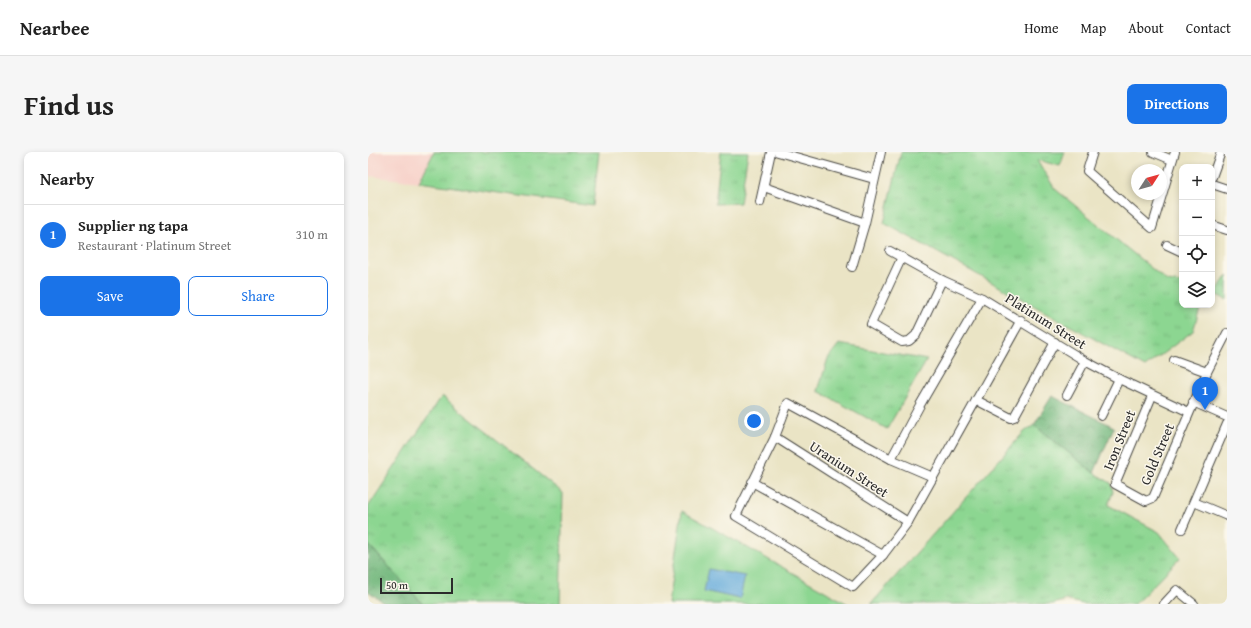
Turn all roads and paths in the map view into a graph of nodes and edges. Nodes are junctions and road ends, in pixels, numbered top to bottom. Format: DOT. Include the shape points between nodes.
graph roads {
  1 [pos="771,152"];
  2 [pos="778,152"];
  3 [pos="881,152"];
  4 [pos="1093,152"];
  5 [pos="1153,152"];
  6 [pos="1221,152"];
  7 [pos="1173,156"];
  8 [pos="1215,169"];
  9 [pos="874,179"];
  10 [pos="1215,185"];
  11 [pos="764,187"];
  12 [pos="1227,189"];
  13 [pos="760,202"];
  14 [pos="865,223"];
  15 [pos="1215,226"];
  16 [pos="1227,230"];
  17 [pos="1167,245"];
  18 [pos="890,250"];
  19 [pos="1179,251"];
  20 [pos="902,257"];
  21 [pos="852,267"];
  22 [pos="942,280"];
  23 [pos="982,298"];
  24 [pos="1021,320"];
  25 [pos="1227,333"];
  26 [pos="1055,342"];
  27 [pos="1174,360"];
  28 [pos="1085,361"];
  29 [pos="1207,372"];
  30 [pos="1118,379"];
  31 [pos="1067,395"];
  32 [pos="1152,396"];
  33 [pos="976,400"];
  34 [pos="1193,402"];
  35 [pos="1189,412"];
  36 [pos="1101,416"];
  37 [pos="1227,417"];
  38 [pos="1227,424"];
  39 [pos="775,436"];
  40 [pos="891,459"];
  41 [pos="933,477"];
  42 [pos="752,482"];
  43 [pos="1146,501"];
  44 [pos="1194,502"];
  45 [pos="1227,516"];
  46 [pos="908,522"];
  47 [pos="1182,529"];
  48 [pos="883,555"];
  49 [pos="1164,604"];
  50 [pos="1194,604"];
  1 -- 11 [label="street"];
  2 -- 9 [label="street"];
  3 -- 9 [label="street"];
  4 -- 7 [label="street" via="1087,171 1152,228"];
  5 -- 7 [label="street"];
  6 -- 8 [label="street"];
  9 -- 14 [label="street"];
  10 -- 12 [label="street"];
  11 -- 13 [label="street"];
  11 -- 14 [label="street"];
  14 -- 21 [label="street"];
  15 -- 16 [label="street"];
  17 -- 19 [label="street"];
  18 -- 20 [label="street, Platinum Street"];
  20 -- 22 [label="street, Platinum Street"];
  20 -- 22 [label="street" via="871,324 902,342 909,341 916,335"];
  22 -- 23 [label="street, Platinum Street"];
  23 -- 24 [label="street, Platinum Street"];
  23 -- 40 [label="street"];
  24 -- 26 [label="street, Platinum Street"];
  24 -- 33 [label="street"];
  25 -- 29 [label="street, Gold Street"];
  26 -- 28 [label="street, Platinum Street"];
  26 -- 33 [label="street" via="1014,417 1011,418"];
  27 -- 29 [label="street"];
  28 -- 30 [label="street, Platinum Street"];
  28 -- 31 [label="street"];
  29 -- 34 [label="street, Gold Street"];
  30 -- 32 [label="street, Platinum Street"];
  30 -- 36 [label="street"];
  32 -- 35 [label="street, Platinum Street"];
  32 -- 43 [label="street, Iron Street" via="1115,485"];
  33 -- 41 [label="street"];
  34 -- 35 [label="street, Gold Street"];
  34 -- 37 [label="street"];
  35 -- 43 [label="street, Gold Street" via="1153,498"];
  38 -- 44 [label="street"];
  39 -- 40 [label="street" via="788,403"];
  39 -- 42 [label="street"];
  39 -- 46 [label="street, Uranium Street"];
  40 -- 41 [label="street"];
  41 -- 46 [label="street"];
  42 -- 48 [label="street"];
  42 -- 48 [label="street" via="736,516 853,587"];
  44 -- 45 [label="street"];
  44 -- 47 [label="street"];
  46 -- 48 [label="street"];
  49 -- 50 [label="street" via="1177,590"];
}
